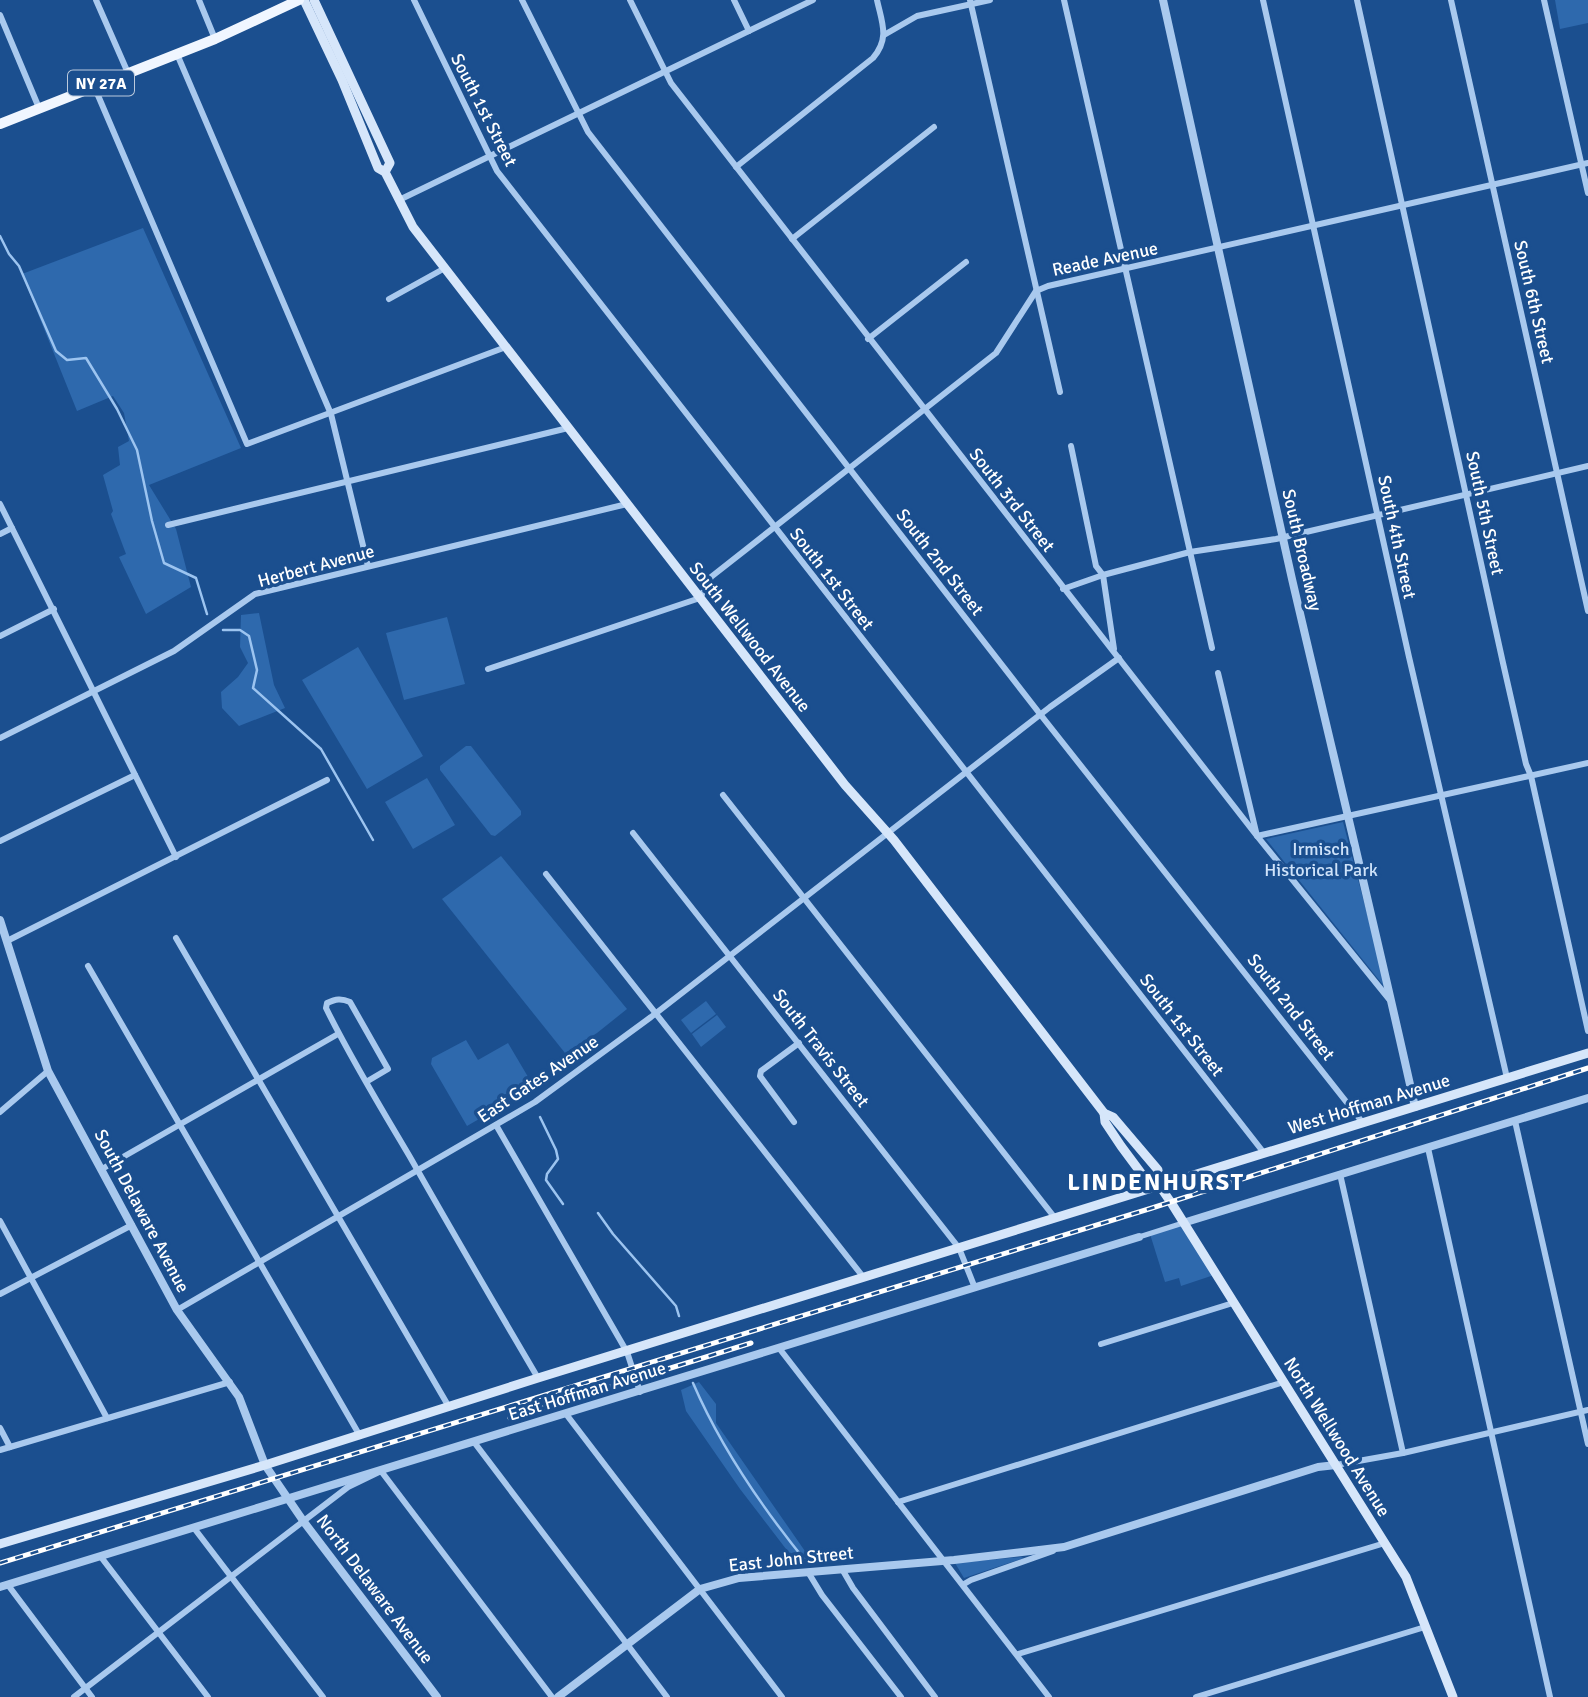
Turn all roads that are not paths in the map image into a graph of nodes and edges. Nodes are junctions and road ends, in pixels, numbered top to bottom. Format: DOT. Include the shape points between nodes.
graph roads {
  1 [pos="96,0"];
  2 [pos="199,0"];
  3 [pos="302,0"];
  4 [pos="314,0"];
  5 [pos="414,0"];
  6 [pos="522,0"];
  7 [pos="630,0"];
  8 [pos="734,0"];
  9 [pos="813,0"];
  10 [pos="877,0"];
  11 [pos="990,0"];
  12 [pos="1064,0"];
  13 [pos="1163,0"];
  14 [pos="1263,0"];
  15 [pos="1357,0"];
  16 [pos="1451,0"];
  17 [pos="1544,0"];
  18 [pos="971,2"];
  19 [pos="0,15"];
  20 [pos="749,31"];
  21 [pos="884,36"];
  22 [pos="215,38"];
  23 [pos="177,54"];
  24 [pos="664,72"];
  25 [pos="128,73"];
  26 [pos="93,86"];
  27 [pos="39,108"];
  28 [pos="578,115"];
  29 [pos="0,124"];
  30 [pos="934,127"];
  31 [pos="491,157"];
  32 [pos="1585,164"];
  33 [pos="736,167"];
  34 [pos="385,172"];
  35 [pos="1493,185"];
  36 [pos="1588,193"];
  37 [pos="399,200"];
  38 [pos="1403,205"];
  39 [pos="1313,226"];
  40 [pos="792,239"];
  41 [pos="1219,247"];
  42 [pos="966,262"];
  43 [pos="445,268"];
  44 [pos="1124,270"];
  45 [pos="1036,291"];
  46 [pos="389,299"];
  47 [pos="869,338"];
  48 [pos="506,347"];
  49 [pos="1060,392"];
  50 [pos="924,410"];
  51 [pos="331,414"];
  52 [pos="568,428"];
  53 [pos="1071,446"];
  54 [pos="1588,466"];
  55 [pos="849,468"];
  56 [pos="1557,474"];
  57 [pos="347,481"];
  58 [pos="1466,495"];
  59 [pos="0,504"];
  60 [pos="627,504"];
  61 [pos="1378,515"];
  62 [pos="168,525"];
  63 [pos="774,527"];
  64 [pos="12,528"];
  65 [pos="0,534"];
  66 [pos="1283,538"];
  67 [pos="1190,552"];
  68 [pos="368,566"];
  69 [pos="1103,575"];
  70 [pos="1063,589"];
  71 [pos="700,598"];
  72 [pos="54,609"];
  73 [pos="1588,611"];
  74 [pos="0,636"];
  75 [pos="1212,648"];
  76 [pos="1117,654"];
  77 [pos="488,669"];
  78 [pos="1218,673"];
  79 [pos="94,692"];
  80 [pos="1041,714"];
  81 [pos="0,738"];
  82 [pos="1588,763"];
  83 [pos="966,772"];
  84 [pos="135,775"];
  85 [pos="1531,776"];
  86 [pos="327,780"];
  87 [pos="1442,794"];
  88 [pos="723,795"];
  89 [pos="1347,816"];
  90 [pos="633,834"];
  91 [pos="889,834"];
  92 [pos="1257,836"];
  93 [pos="0,841"];
  94 [pos="176,857"];
  95 [pos="546,874"];
  96 [pos="805,898"];
  97 [pos="0,920"];
  98 [pos="176,938"];
  99 [pos="7,941"];
  100 [pos="730,957"];
  101 [pos="88,966"];
  102 [pos="1393,1003"];
  103 [pos="657,1013"];
  104 [pos="1588,1031"];
  105 [pos="338,1034"];
  106 [pos="799,1043"];
  107 [pos="1588,1053"];
  108 [pos="48,1071"];
  109 [pos="1507,1078"];
  110 [pos="259,1080"];
  111 [pos="366,1082"];
  112 [pos="1588,1098"];
  113 [pos="1415,1107"];
  114 [pos="0,1112"];
  115 [pos="1104,1113"];
  116 [pos="1515,1121"];
  117 [pos="794,1122"];
  118 [pos="1363,1123"];
  119 [pos="496,1125"];
  120 [pos="180,1126"];
  121 [pos="1428,1148"];
  122 [pos="1264,1153"];
  123 [pos="102,1170"];
  124 [pos="418,1171"];
  125 [pos="1340,1174"];
  126 [pos="1159,1185"];
  127 [pos="1172,1204"];
  128 [pos="339,1217"];
  129 [pos="1055,1218"];
  130 [pos="0,1221"];
  131 [pos="1183,1223"];
  132 [pos="132,1225"];
  133 [pos="1139,1237"];
  134 [pos="959,1248"];
  135 [pos="260,1262"];
  136 [pos="30,1278"];
  137 [pos="864,1278"];
  138 [pos="975,1288"];
  139 [pos="0,1294"];
  140 [pos="1233,1303"];
  141 [pos="177,1310"];
  142 [pos="1101,1344"];
  143 [pos="779,1348"];
  144 [pos="627,1352"];
  145 [pos="538,1378"];
  146 [pos="230,1382"];
  147 [pos="1284,1382"];
  148 [pos="640,1392"];
  149 [pos="449,1407"];
  150 [pos="1584,1411"];
  151 [pos="566,1414"];
  152 [pos="107,1418"];
  153 [pos="0,1428"];
  154 [pos="1491,1433"];
  155 [pos="360,1436"];
  156 [pos="474,1442"];
  157 [pos="1588,1444"];
  158 [pos="10,1447"];
  159 [pos="0,1450"];
  160 [pos="1403,1453"];
  161 [pos="265,1465"];
  162 [pos="1336,1465"];
  163 [pos="381,1471"];
  164 [pos="288,1500"];
  165 [pos="898,1502"];
  166 [pos="304,1522"];
  167 [pos="194,1528"];
  168 [pos="1385,1543"];
  169 [pos="0,1544"];
  170 [pos="1064,1547"];
  171 [pos="101,1557"];
  172 [pos="944,1560"];
  173 [pos="842,1569"];
  174 [pos="808,1572"];
  175 [pos="232,1577"];
  176 [pos="964,1584"];
  177 [pos="4,1586"];
  178 [pos="700,1589"];
  179 [pos="1425,1627"];
  180 [pos="159,1633"];
  181 [pos="627,1644"];
  182 [pos="1018,1654"];
  183 [pos="86,1688"];
  184 [pos="1045,1695"];
  185 [pos="74,1697"];
  186 [pos="92,1697"];
  187 [pos="208,1697"];
  188 [pos="323,1697"];
  189 [pos="437,1697"];
  190 [pos="552,1697"];
  191 [pos="558,1697"];
  192 [pos="667,1697"];
  193 [pos="782,1697"];
  194 [pos="901,1697"];
  195 [pos="935,1697"];
  196 [pos="1196,1697"];
  197 [pos="1454,1697"];
  198 [pos="1550,1697"];
  1 -- 25 [label="street"];
  2 -- 22 [label="street"];
  3 -- 22 [label="main road, NY 27A"];
  3 -- 34 [label="main road, South Wellwood Avenue" via="378,168"];
  4 -- 34 [label="main road, South Wellwood Avenue" via="390,163"];
  5 -- 31 [label="street, South 1st Street"];
  6 -- 28 [label="street, South 2nd Street"];
  7 -- 24 [label="street, South 3rd Street"];
  8 -- 20 [label="street"];
  9 -- 20 [label="street"];
  10 -- 21 [label="street"];
  11 -- 18 [label="street"];
  12 -- 44 [label="street"];
  13 -- 41 [label="street, South Broadway"];
  14 -- 39 [label="street, South 4th Street"];
  15 -- 38 [label="street, South 5th Street"];
  16 -- 35 [label="street, South 6th Street"];
  17 -- 32 [label="street"];
  18 -- 21 [label="street" via="917,16"];
  18 -- 45 [label="street"];
  19 -- 27 [label="street"];
  20 -- 24 [label="street"];
  21 -- 33 [label="street" via="873,58"];
  22 -- 23 [label="main road, NY 27A"];
  23 -- 25 [label="main road, NY 27A"];
  23 -- 51 [label="street"];
  24 -- 28 [label="street"];
  24 -- 33 [label="street, South 3rd Street"];
  25 -- 26 [label="main road, NY 27A"];
  26 -- 27 [label="main road, NY 27A"];
  26 -- 51 [label="street" via="247,444"];
  27 -- 29 [label="main road, NY 27A"];
  28 -- 31 [label="street"];
  28 -- 55 [label="street, South 2nd Street"];
  30 -- 40 [label="street"];
  31 -- 37 [label="street"];
  31 -- 63 [label="street, South 1st Street" via="497,171"];
  32 -- 35 [label="street, Reade Avenue"];
  32 -- 36 [label="street"];
  33 -- 40 [label="street, South 3rd Street"];
  34 -- 37 [label="main road, South Wellwood Avenue"];
  35 -- 38 [label="street, Reade Avenue"];
  35 -- 56 [label="street, South 6th Street"];
  37 -- 43 [label="main road, South Wellwood Avenue" via="413,227"];
  38 -- 39 [label="street, Reade Avenue"];
  38 -- 58 [label="street, South 5th Street"];
  39 -- 41 [label="street, Reade Avenue"];
  39 -- 61 [label="street, South 4th Street"];
  40 -- 47 [label="street, South 3rd Street"];
  41 -- 44 [label="street, Reade Avenue"];
  41 -- 66 [label="street, South Broadway"];
  42 -- 47 [label="street"];
  43 -- 46 [label="street"];
  43 -- 48 [label="main road, South Wellwood Avenue"];
  44 -- 45 [label="street, Reade Avenue"];
  44 -- 67 [label="street"];
  45 -- 49 [label="street"];
  45 -- 50 [label="street, Reade Avenue" via="996,353"];
  47 -- 50 [label="street, South 3rd Street"];
  48 -- 51 [label="street"];
  48 -- 52 [label="main road, South Wellwood Avenue"];
  50 -- 55 [label="street, Reade Avenue"];
  50 -- 70 [label="street, South 3rd Street"];
  51 -- 57 [label="street"];
  52 -- 57 [label="street"];
  52 -- 60 [label="main road, South Wellwood Avenue"];
  53 -- 69 [label="street" via="1096,566"];
  54 -- 56 [label="street"];
  55 -- 63 [label="street, Reade Avenue"];
  55 -- 80 [label="street, South 2nd Street"];
  56 -- 58 [label="street"];
  56 -- 73 [label="street, South 6th Street"];
  57 -- 62 [label="street"];
  57 -- 68 [label="street"];
  58 -- 61 [label="street"];
  58 -- 85 [label="street, South 5th Street"];
  59 -- 64 [label="street"];
  60 -- 68 [label="street, Herbert Avenue"];
  60 -- 71 [label="main road, South Wellwood Avenue"];
  61 -- 66 [label="street"];
  61 -- 87 [label="street, South 4th Street"];
  63 -- 71 [label="street, Reade Avenue" via="711,577"];
  63 -- 83 [label="street, South 1st Street"];
  64 -- 65 [label="street"];
  64 -- 72 [label="street"];
  66 -- 67 [label="street"];
  66 -- 89 [label="street, South Broadway"];
  67 -- 69 [label="street"];
  67 -- 75 [label="street"];
  68 -- 79 [label="street, Herbert Avenue" via="255,594 174,651"];
  69 -- 70 [label="street"];
  69 -- 76 [label="street"];
  70 -- 76 [label="street, South 3rd Street"];
  71 -- 77 [label="street"];
  71 -- 91 [label="main road, South Wellwood Avenue" via="845,785"];
  72 -- 74 [label="street"];
  72 -- 79 [label="street"];
  76 -- 80 [label="street, East Gates Avenue"];
  76 -- 92 [label="street, South 3rd Street"];
  78 -- 92 [label="street"];
  79 -- 81 [label="street, Herbert Avenue"];
  79 -- 84 [label="street"];
  80 -- 83 [label="street, East Gates Avenue"];
  80 -- 118 [label="street, South 2nd Street"];
  82 -- 85 [label="street"];
  83 -- 91 [label="street, East Gates Avenue"];
  83 -- 122 [label="street, South 1st Street"];
  84 -- 93 [label="street"];
  84 -- 94 [label="street"];
  85 -- 87 [label="street"];
  85 -- 104 [label="street, South 5th Street"];
  86 -- 94 [label="street"];
  87 -- 89 [label="street"];
  87 -- 109 [label="street, South 4th Street"];
  88 -- 96 [label="street"];
  89 -- 92 [label="street"];
  89 -- 102 [label="street, South Broadway"];
  90 -- 100 [label="street, South Travis Street"];
  91 -- 96 [label="street, East Gates Avenue"];
  91 -- 115 [label="main road, South Wellwood Avenue"];
  92 -- 102 [label="street, South 3rd Street"];
  94 -- 99 [label="street"];
  95 -- 103 [label="street"];
  96 -- 100 [label="street, East Gates Avenue"];
  96 -- 129 [label="street"];
  97 -- 99 [label="street, South Delaware Avenue"];
  98 -- 110 [label="street"];
  99 -- 108 [label="street, South Delaware Avenue"];
  100 -- 103 [label="street, East Gates Avenue"];
  100 -- 106 [label="street, South Travis Street"];
  101 -- 120 [label="street"];
  102 -- 113 [label="street, South Broadway"];
  103 -- 119 [label="street, East Gates Avenue"];
  103 -- 137 [label="street"];
  105 -- 110 [label="street"];
  105 -- 111 [label="street"];
  105 -- 111 [label="street" via="326,1006 344,999 388,1069"];
  106 -- 117 [label="street" via="760,1073"];
  106 -- 134 [label="street, South Travis Street"];
  107 -- 109 [label="main road, West Hoffman Avenue"];
  108 -- 114 [label="street"];
  108 -- 123 [label="street, South Delaware Avenue"];
  109 -- 113 [label="main road, West Hoffman Avenue"];
  110 -- 120 [label="street"];
  110 -- 128 [label="street"];
  111 -- 124 [label="street"];
  112 -- 116 [label="street"];
  113 -- 118 [label="main road, West Hoffman Avenue"];
  115 -- 126 [label="main road, South Wellwood Avenue" via="1105,1122 1144,1177"];
  115 -- 126 [label="main road, South Wellwood Avenue" via="1113,1117 1158,1170"];
  116 -- 121 [label="street"];
  116 -- 150 [label="street"];
  118 -- 122 [label="main road, West Hoffman Avenue"];
  119 -- 124 [label="street, East Gates Avenue"];
  119 -- 144 [label="street"];
  120 -- 123 [label="street"];
  120 -- 135 [label="street"];
  121 -- 125 [label="street"];
  121 -- 154 [label="street"];
  122 -- 126 [label="main road, West Hoffman Avenue"];
  123 -- 132 [label="street, South Delaware Avenue"];
  124 -- 128 [label="street, East Gates Avenue"];
  124 -- 145 [label="street"];
  125 -- 131 [label="street"];
  125 -- 160 [label="street"];
  126 -- 127 [label="main road, South Wellwood Avenue"];
  126 -- 129 [label="main road, East Hoffman Avenue"];
  127 -- 131 [label="main road, North Wellwood Avenue"];
  128 -- 135 [label="street, East Gates Avenue"];
  128 -- 149 [label="street"];
  129 -- 134 [label="main road, East Hoffman Avenue"];
  130 -- 136 [label="street"];
  131 -- 133 [label="street, East Hoffman Avenue"];
  131 -- 140 [label="main road, North Wellwood Avenue"];
  132 -- 136 [label="street"];
  132 -- 141 [label="street, South Delaware Avenue"];
  133 -- 138 [label="street, East Hoffman Avenue"];
  134 -- 137 [label="main road, East Hoffman Avenue"];
  134 -- 138 [label="street, South Travis Street"];
  135 -- 141 [label="street, East Gates Avenue"];
  135 -- 155 [label="street"];
  136 -- 139 [label="street"];
  136 -- 152 [label="street"];
  137 -- 144 [label="main road, East Hoffman Avenue"];
  138 -- 143 [label="street, East Hoffman Avenue"];
  140 -- 142 [label="street"];
  140 -- 147 [label="main road, North Wellwood Avenue"];
  141 -- 146 [label="street, South Delaware Avenue"];
  143 -- 148 [label="street, East Hoffman Avenue"];
  143 -- 165 [label="street"];
  144 -- 145 [label="main road, East Hoffman Avenue"];
  144 -- 148 [label="street"];
  145 -- 149 [label="main road, East Hoffman Avenue"];
  146 -- 152 [label="street"];
  146 -- 161 [label="street, South Delaware Avenue"];
  147 -- 162 [label="main road, North Wellwood Avenue"];
  147 -- 165 [label="street"];
  148 -- 151 [label="street, East Hoffman Avenue"];
  149 -- 155 [label="main road, East Hoffman Avenue"];
  150 -- 154 [label="street"];
  150 -- 157 [label="street"];
  151 -- 156 [label="street, East Hoffman Avenue"];
  151 -- 178 [label="street"];
  152 -- 158 [label="street"];
  153 -- 158 [label="street"];
  154 -- 160 [label="street"];
  154 -- 198 [label="street"];
  155 -- 161 [label="main road, East Hoffman Avenue"];
  156 -- 163 [label="street, East Hoffman Avenue"];
  156 -- 181 [label="street"];
  158 -- 159 [label="street"];
  160 -- 162 [label="street"];
  161 -- 164 [label="street, South Delaware Avenue"];
  161 -- 169 [label="main road, East Hoffman Avenue"];
  162 -- 168 [label="main road, North Wellwood Avenue"];
  162 -- 170 [label="street, East John Street"];
  163 -- 164 [label="street, East Hoffman Avenue"];
  163 -- 166 [label="street" via="348,1488"];
  163 -- 190 [label="street"];
  164 -- 166 [label="street, North Delaware Avenue"];
  164 -- 167 [label="street, East Hoffman Avenue"];
  165 -- 172 [label="street"];
  166 -- 175 [label="street"];
  166 -- 189 [label="street, North Delaware Avenue"];
  167 -- 171 [label="street, East Hoffman Avenue"];
  167 -- 175 [label="street"];
  168 -- 179 [label="main road, North Wellwood Avenue" via="1406,1577"];
  168 -- 182 [label="street"];
  170 -- 172 [label="street, East John Street"];
  170 -- 176 [label="street, East John Street"];
  171 -- 177 [label="street, East Hoffman Avenue"];
  171 -- 180 [label="street"];
  172 -- 173 [label="street, East John Street"];
  172 -- 176 [label="street"];
  173 -- 174 [label="street, East John Street"];
  173 -- 195 [label="street"];
  174 -- 178 [label="street, East John Street" via="738,1578"];
  174 -- 194 [label="street"];
  175 -- 180 [label="street"];
  175 -- 188 [label="street"];
  176 -- 182 [label="street"];
  177 -- 183 [label="street"];
  178 -- 181 [label="street, East John Street"];
  178 -- 193 [label="street"];
  179 -- 196 [label="street"];
  179 -- 197 [label="main road, North Wellwood Avenue"];
  180 -- 183 [label="street"];
  180 -- 187 [label="street"];
  181 -- 191 [label="street, East John Street"];
  181 -- 192 [label="street"];
  182 -- 184 [label="street"];
  183 -- 185 [label="street"];
  183 -- 186 [label="street"];
}
